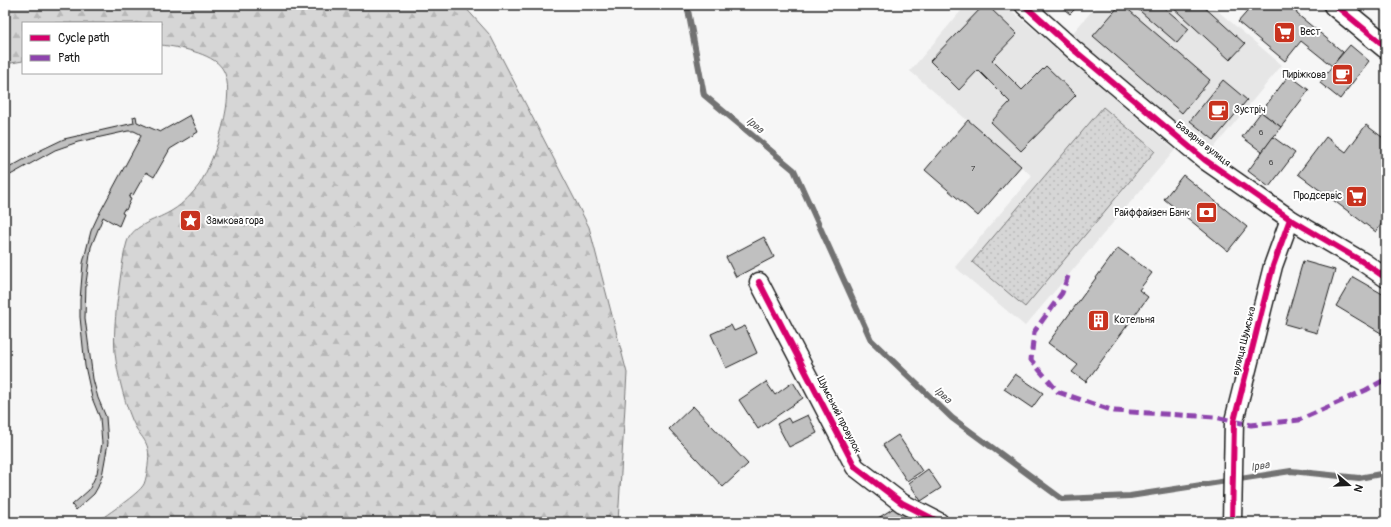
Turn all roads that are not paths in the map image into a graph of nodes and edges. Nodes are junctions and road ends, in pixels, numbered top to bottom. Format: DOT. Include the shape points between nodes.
graph roads {
  1 [pos="1024,5"];
  2 [pos="1335,5"];
  3 [pos="1386,47"];
  4 [pos="1290,219"];
  5 [pos="1386,278"];
  6 [pos="759,282"];
  7 [pos="1229,516"];
  8 [pos="939,522"];
  1 -- 4 [label="street, Базарна вулиця" via="1205,160"];
  2 -- 3 [label="main road"];
  4 -- 5 [label="street, Базарна вулиця"];
  4 -- 7 [label="street, вулиця Шумська" via="1273,266 1234,421"];
  6 -- 8 [label="street, Шумський провулок" via="855,467 902,504"];
}
